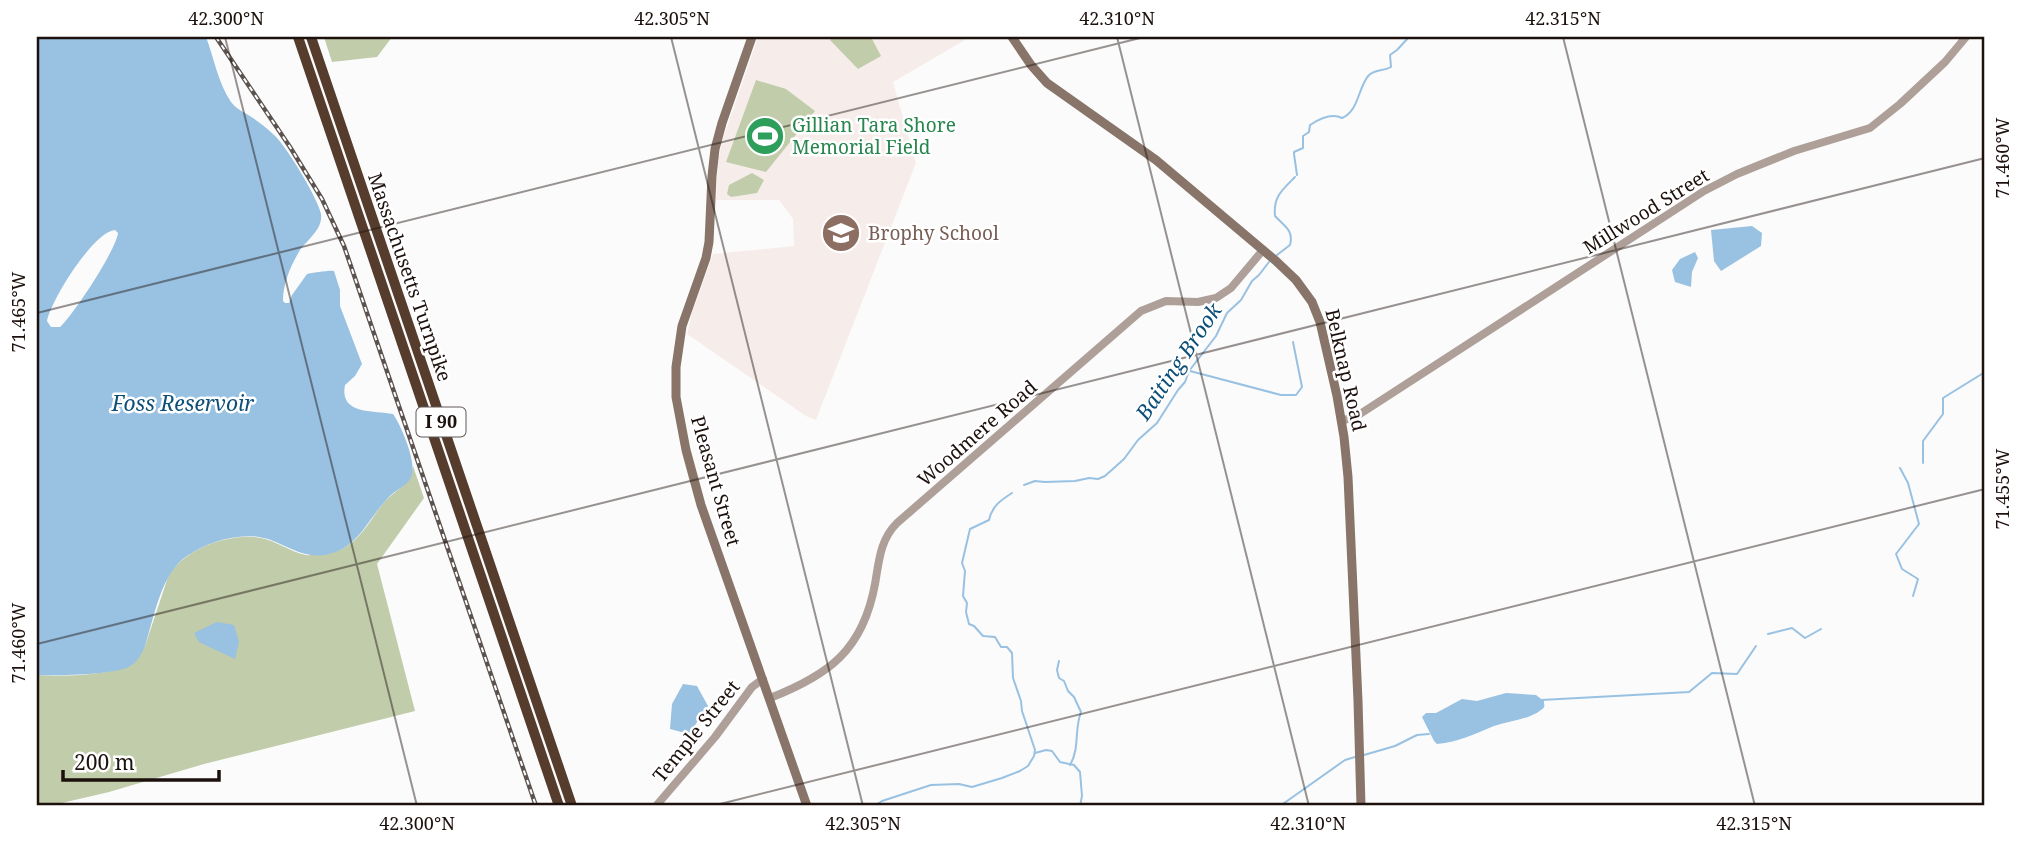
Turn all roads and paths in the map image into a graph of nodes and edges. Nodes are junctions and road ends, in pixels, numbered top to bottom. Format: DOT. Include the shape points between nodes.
graph roads {
  1 [pos="298,37"];
  2 [pos="311,37"];
  3 [pos="752,37"];
  4 [pos="1012,37"];
  5 [pos="1966,37"];
  6 [pos="1263,250"];
  7 [pos="1342,421"];
  8 [pos="763,679"];
  9 [pos="770,698"];
  10 [pos="559,806"];
  11 [pos="572,806"];
  12 [pos="656,806"];
  13 [pos="807,806"];
  14 [pos="1361,806"];
  1 -- 10 [label="highway, Massachusetts Turnpike / I 90"];
  2 -- 11 [label="highway, Massachusetts Turnpike / I 90"];
  3 -- 8 [label="main road, Pleasant Street" via="717,141 709,242 682,326 675,388 697,494"];
  4 -- 6 [label="main road, Belknap Road" via="1047,83 1156,160"];
  5 -- 7 [label="street, Millwood Street" via="1945,62 1870,128 1784,155 1693,197 1500,325"];
  6 -- 7 [label="main road, Belknap Road" via="1300,285 1315,308"];
  6 -- 9 [label="street, Woodmere Road" via="1231,288 1216,298 1161,302 1136,315 897,523 884,541 871,601 847,649 818,676"];
  7 -- 14 [label="main road, Belknap Road"];
  8 -- 9 [label="main road, Pleasant Street"];
  8 -- 12 [label="street, Temple Street"];
  9 -- 13 [label="main road, Pleasant Street"];
}
